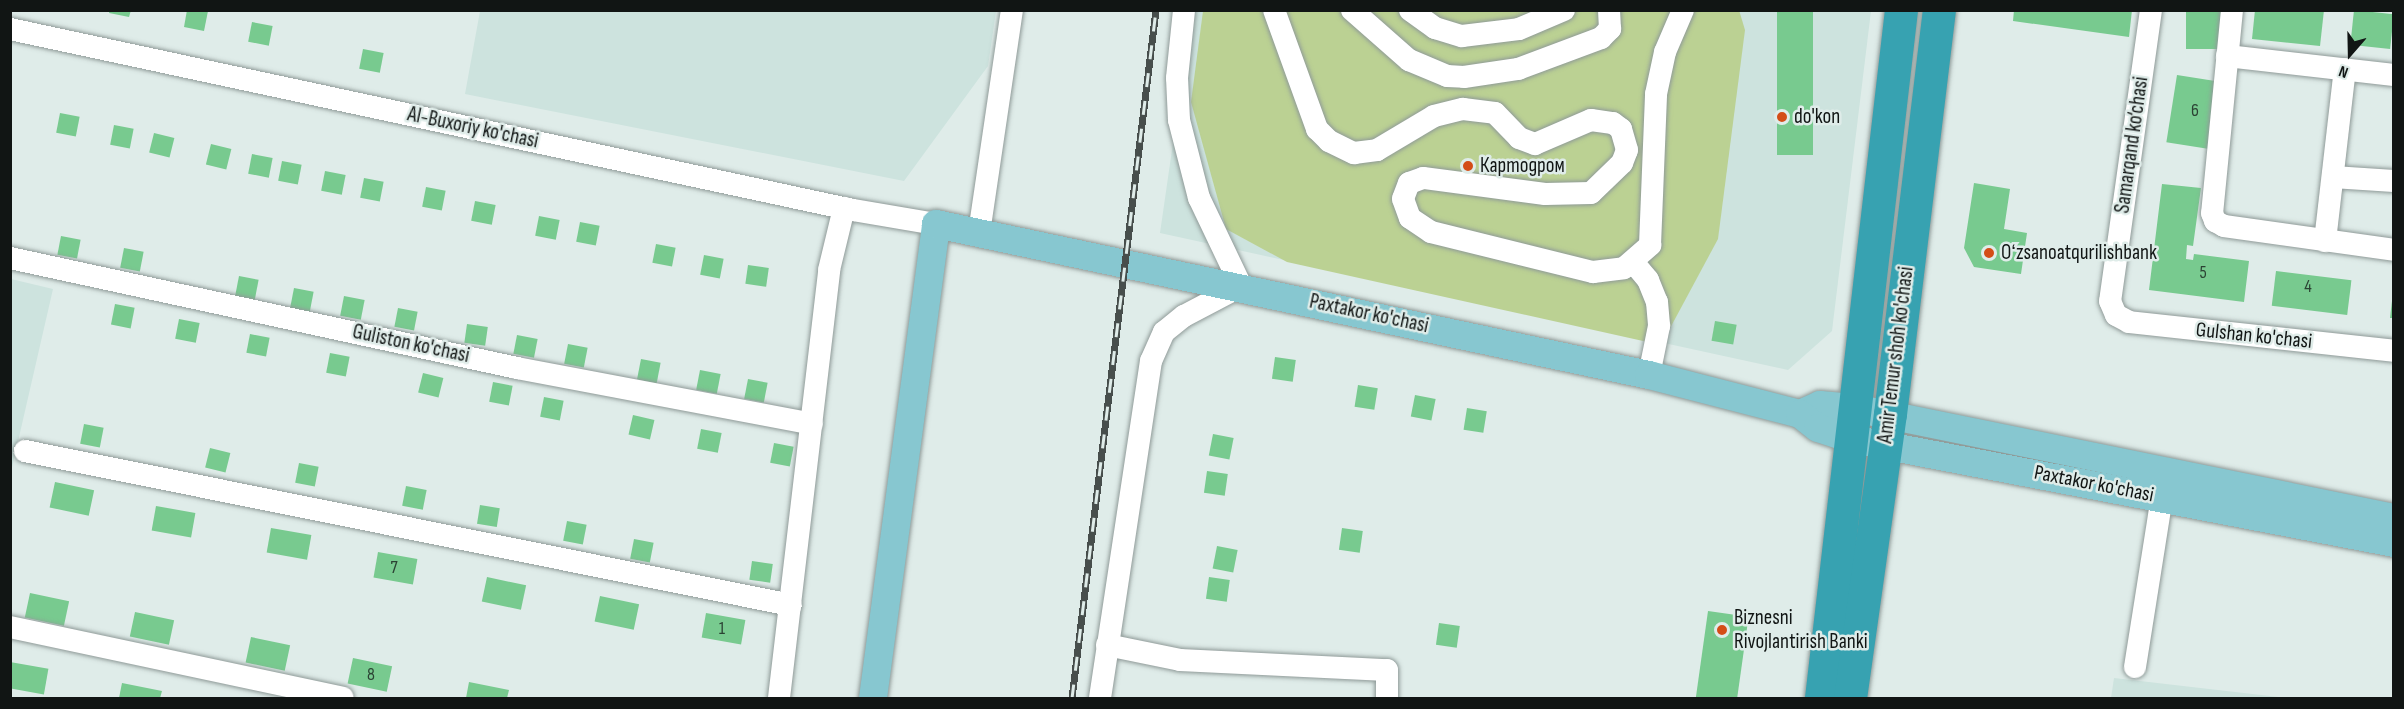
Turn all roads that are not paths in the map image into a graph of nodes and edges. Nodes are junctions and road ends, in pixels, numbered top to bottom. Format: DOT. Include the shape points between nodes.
graph roads {
  1 [pos="1012,10"];
  2 [pos="1184,10"];
  3 [pos="1274,10"];
  4 [pos="1352,10"];
  5 [pos="1410,10"];
  6 [pos="1564,10"];
  7 [pos="1609,10"];
  8 [pos="1683,10"];
  9 [pos="1901,10"];
  10 [pos="1939,10"];
  11 [pos="2151,10"];
  12 [pos="2232,10"];
  13 [pos="10,29"];
  14 [pos="2228,56"];
  15 [pos="2345,69"];
  16 [pos="2394,75"];
  17 [pos="2333,177"];
  18 [pos="2394,181"];
  19 [pos="844,208"];
  20 [pos="936,224"];
  21 [pos="979,233"];
  22 [pos="2325,241"];
  23 [pos="2394,250"];
  24 [pos="10,258"];
  25 [pos="1633,262"];
  26 [pos="1241,286"];
  27 [pos="2116,315"];
  28 [pos="2394,351"];
  29 [pos="1649,375"];
  30 [pos="1890,414"];
  31 [pos="813,424"];
  32 [pos="1853,424"];
  33 [pos="1885,446"];
  34 [pos="25,451"];
  35 [pos="2162,496"];
  36 [pos="2394,518"];
  37 [pos="2394,543"];
  38 [pos="791,605"];
  39 [pos="10,627"];
  40 [pos="1107,645"];
  41 [pos="2135,667"];
  42 [pos="343,699"];
  43 [pos="779,699"];
  44 [pos="873,699"];
  45 [pos="1100,699"];
  46 [pos="1387,699"];
  47 [pos="1821,699"];
  48 [pos="1850,699"];
  1 -- 21 [label="street"];
  2 -- 26 [label="street" via="1177,78 1179,120 1199,198"];
  3 -- 25 [label="street" via="1317,129 1329,141 1354,153 1377,150 1434,116 1463,109 1496,113 1519,138 1535,144 1591,120 1613,123 1625,139 1622,164 1591,193 1545,194 1423,178 1409,183 1403,199 1404,211 1418,227 1431,232 1576,268 1610,272"];
  4 -- 7 [label="street" via="1409,60 1447,76 1464,77 1518,69 1601,38 1610,29"];
  5 -- 6 [label="street" via="1434,28 1462,36 1519,29"];
  8 -- 25 [label="street" via="1665,52 1656,94 1653,235 1650,245"];
  9 -- 32 [label="highway, Amir Temur shoh ko'chasi"];
  10 -- 30 [label="highway, Amir Temur shoh ko'chasi"];
  11 -- 27 [label="street, Samarqand ko‘chasi" via="2110,301"];
  12 -- 14 [label="street"];
  13 -- 19 [label="street, Al-Buxoriy ko'chasi"];
  14 -- 15 [label="street"];
  14 -- 22 [label="street" via="2212,213 2215,221 2224,226"];
  15 -- 16 [label="street"];
  15 -- 17 [label="street"];
  17 -- 18 [label="street"];
  17 -- 22 [label="street"];
  19 -- 20 [label="street, Al-Buxoriy ko'chasi"];
  19 -- 31 [label="street" via="829,270"];
  20 -- 21 [label="main road, Paxtakor ko'chasi"];
  20 -- 44 [label="main road"];
  21 -- 26 [label="main road, Paxtakor ko'chasi"];
  22 -- 23 [label="street"];
  24 -- 31 [label="street, Guliston ko'chasi" via="518,368"];
  25 -- 29 [label="street" via="1654,291 1659,314"];
  26 -- 29 [label="main road, Paxtakor ko'chasi"];
  26 -- 40 [label="street" via="1184,316 1164,332 1151,361"];
  27 -- 28 [label="street, Gulshan ko'chasi" via="2130,322"];
  29 -- 32 [label="main road, Paxtakor ko'chasi" via="1800,414 1820,405"];
  30 -- 32 [label="main road, Paxtakor ko'chasi"];
  30 -- 33 [label="highway, Amir Temur shoh ko'chasi"];
  30 -- 36 [label="main road, Paxtakor ko'chasi"];
  31 -- 38 [label="street"];
  32 -- 33 [label="main road, Paxtakor ko'chasi"];
  32 -- 47 [label="highway, Amir Temur shoh ko'chasi"];
  33 -- 35 [label="main road, Paxtakor ko'chasi"];
  33 -- 48 [label="highway, Amir Temur shoh ko'chasi"];
  34 -- 38 [label="street"];
  35 -- 37 [label="main road, Paxtakor ko'chasi"];
  35 -- 41 [label="street"];
  38 -- 43 [label="street"];
  39 -- 42 [label="street"];
  40 -- 45 [label="street"];
  40 -- 46 [label="street" via="1180,660 1387,670"];
}
